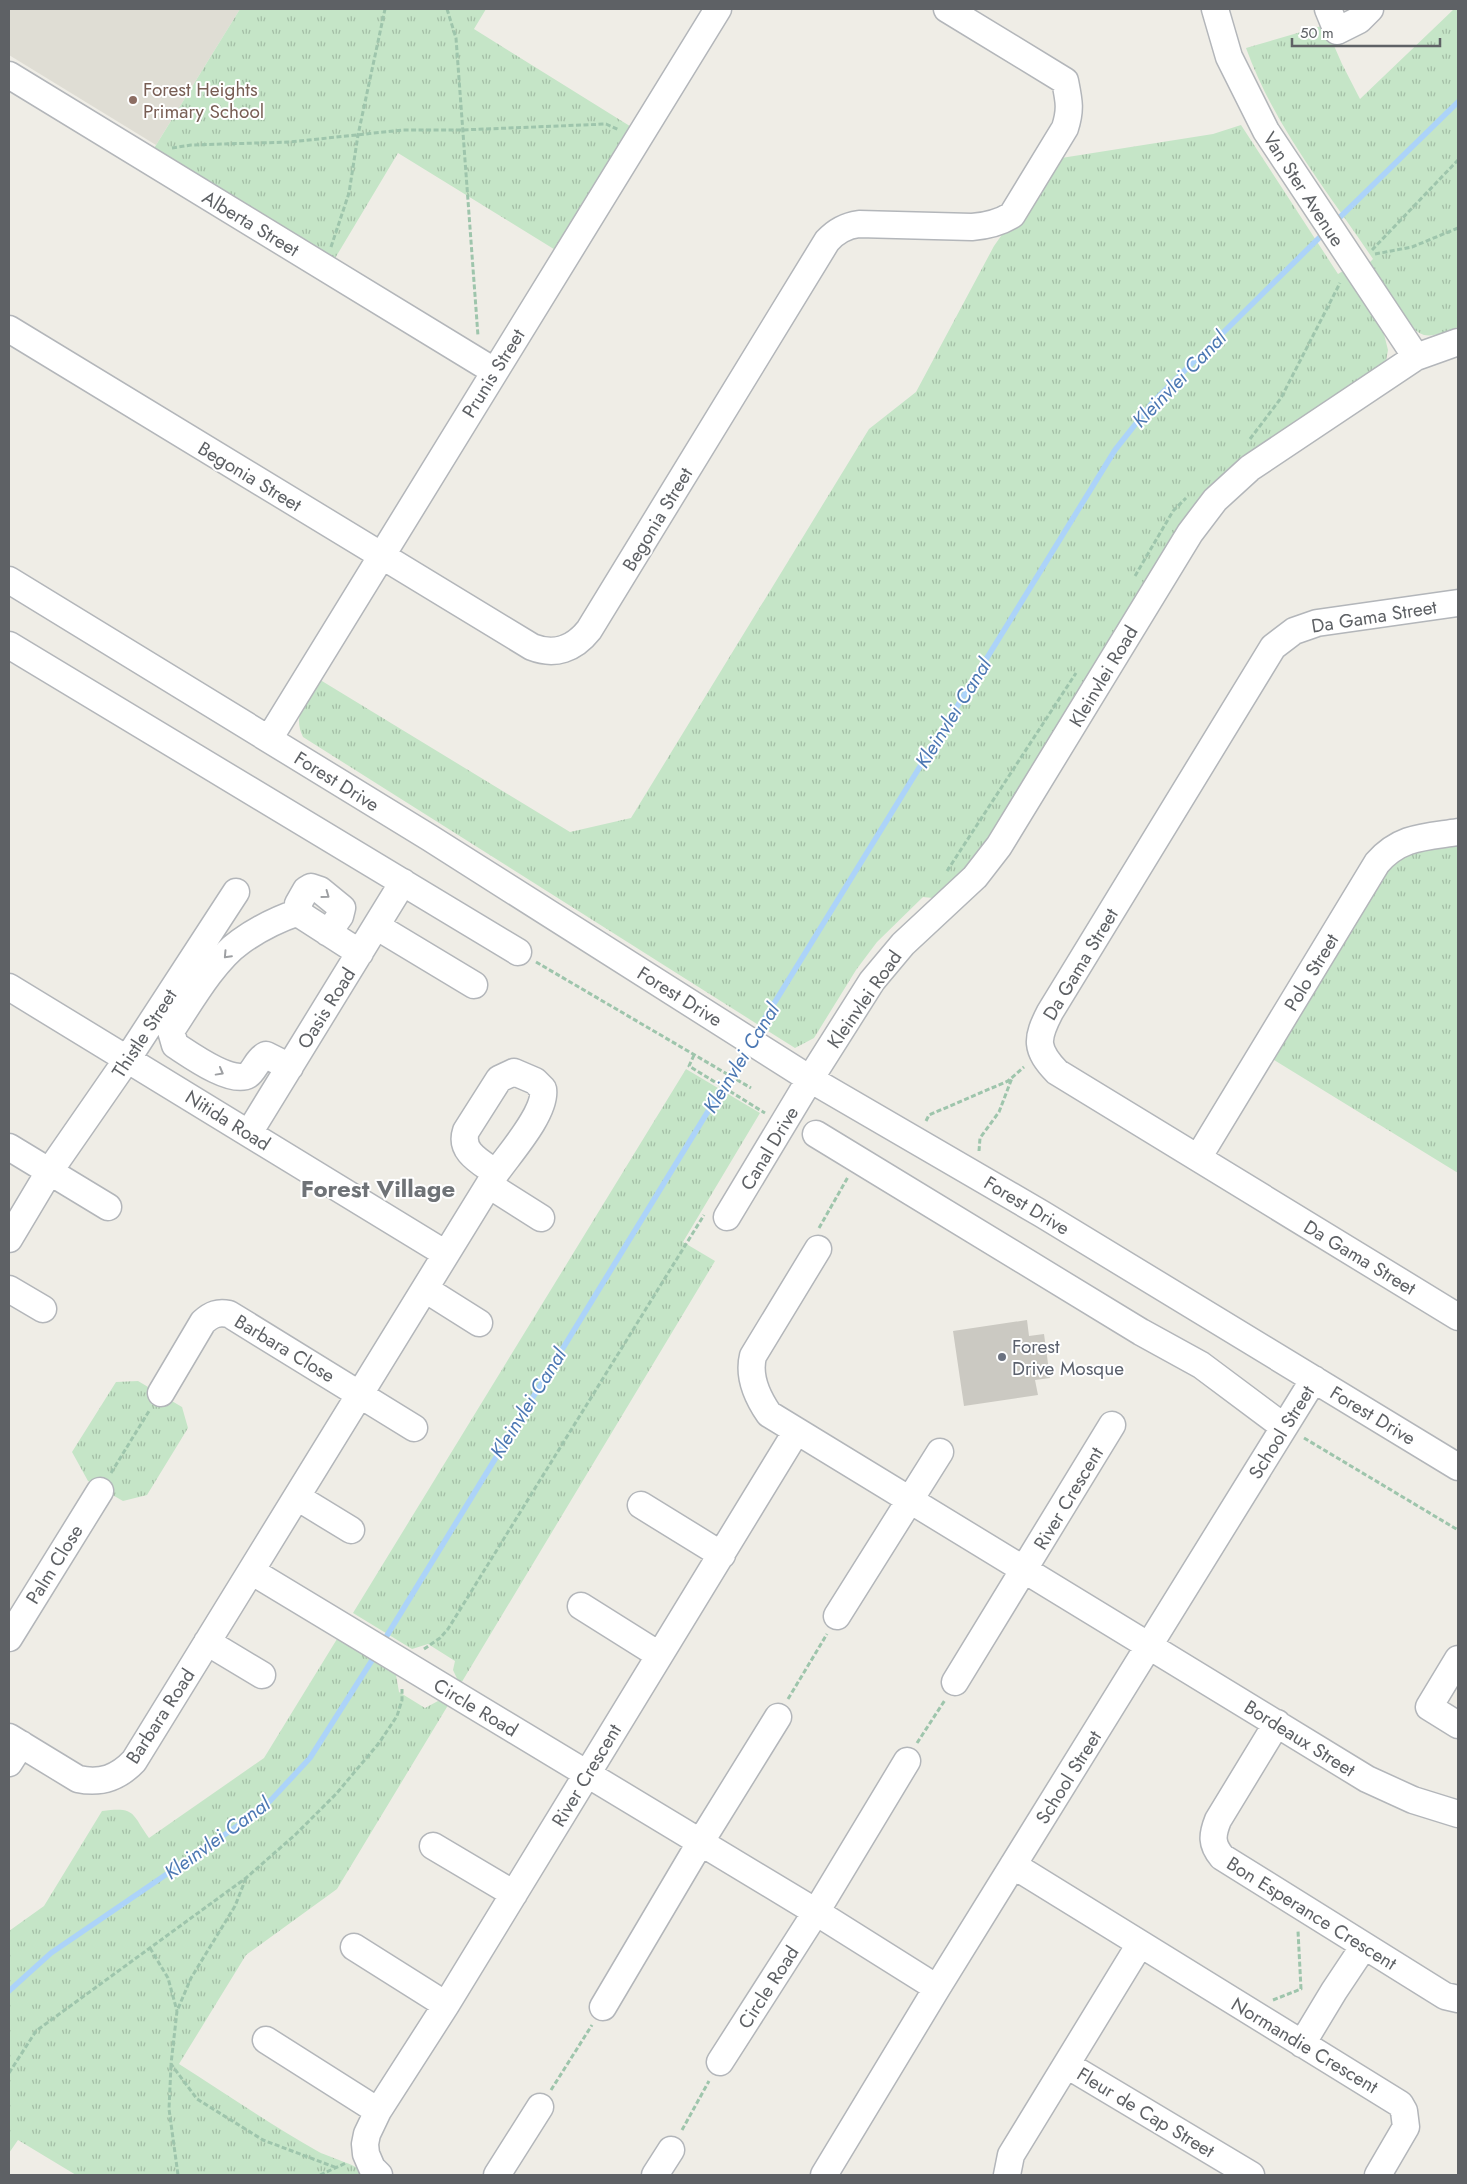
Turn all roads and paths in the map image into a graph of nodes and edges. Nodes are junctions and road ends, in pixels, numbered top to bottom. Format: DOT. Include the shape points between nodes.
graph roads {
  1 [pos="385,9"];
  2 [pos="448,9"];
  3 [pos="718,9"];
  4 [pos="947,9"];
  5 [pos="1215,9"];
  6 [pos="1328,9"];
  7 [pos="1370,9"];
  8 [pos="9,75"];
  9 [pos="462,130"];
  10 [pos="358,135"];
  11 [pos="636,141"];
  12 [pos="1458,160"];
  13 [pos="150,161"];
  14 [pos="1458,228"];
  15 [pos="319,264"];
  16 [pos="9,329"];
  17 [pos="1458,342"];
  18 [pos="1416,357"];
  19 [pos="484,366"];
  20 [pos="380,556"];
  21 [pos="9,580"];
  22 [pos="1458,603"];
  23 [pos="9,645"];
  24 [pos="269,739"];
  25 [pos="1458,832"];
  26 [pos="403,882"];
  27 [pos="266,926"];
  28 [pos="376,926"];
  29 [pos="518,952"];
  30 [pos="360,953"];
  31 [pos="474,986"];
  32 [pos="9,987"];
  33 [pos="1039,1047"];
  34 [pos="694,1055"];
  35 [pos="128,1058"];
  36 [pos="290,1067"];
  37 [pos="1012,1078"];
  38 [pos="810,1079"];
  39 [pos="751,1088"];
  40 [pos="761,1120"];
  41 [pos="925,1122"];
  42 [pos="249,1133"];
  43 [pos="816,1134"];
  44 [pos="9,1147"];
  45 [pos="980,1155"];
  46 [pos="1198,1158"];
  47 [pos="858,1160"];
  48 [pos="49,1172"];
  49 [pos="108,1207"];
  50 [pos="717,1213"];
  51 [pos="541,1218"];
  52 [pos="9,1239"];
  53 [pos="818,1249"];
  54 [pos="446,1254"];
  55 [pos="425,1288"];
  56 [pos="9,1289"];
  57 [pos="43,1309"];
  58 [pos="1458,1318"];
  59 [pos="479,1323"];
  60 [pos="1314,1379"];
  61 [pos="161,1392"];
  62 [pos="360,1394"];
  63 [pos="1112,1425"];
  64 [pos="1284,1427"];
  65 [pos="414,1428"];
  66 [pos="796,1432"];
  67 [pos="940,1452"];
  68 [pos="1458,1467"];
  69 [pos="100,1491"];
  70 [pos="297,1497"];
  71 [pos="909,1500"];
  72 [pos="642,1505"];
  73 [pos="351,1530"];
  74 [pos="1458,1530"];
  75 [pos="722,1555"];
  76 [pos="251,1571"];
  77 [pos="1025,1571"];
  78 [pos="582,1606"];
  79 [pos="838,1616"];
  80 [pos="9,1638"];
  81 [pos="207,1642"];
  82 [pos="1148,1646"];
  83 [pos="659,1655"];
  84 [pos="1458,1659"];
  85 [pos="406,1666"];
  86 [pos="262,1675"];
  87 [pos="956,1682"];
  88 [pos="778,1717"];
  89 [pos="1277,1723"];
  90 [pos="1458,1725"];
  91 [pos="13,1748"];
  92 [pos="906,1761"];
  93 [pos="587,1774"];
  94 [pos="1458,1814"];
  95 [pos="700,1843"];
  96 [pos="433,1846"];
  97 [pos="1013,1865"];
  98 [pos="246,1878"];
  99 [pos="514,1894"];
  100 [pos="1303,1908"];
  101 [pos="816,1912"];
  102 [pos="1140,1944"];
  103 [pos="1364,1946"];
  104 [pos="150,1948"];
  105 [pos="354,1948"];
  106 [pos="937,1988"];
  107 [pos="1301,1989"];
  108 [pos="1458,1999"];
  109 [pos="446,2004"];
  110 [pos="603,2007"];
  111 [pos="177,2011"];
  112 [pos="266,2040"];
  113 [pos="1302,2044"];
  114 [pos="720,2062"];
  115 [pos="171,2064"];
  116 [pos="1068,2065"];
  117 [pos="9,2073"];
  118 [pos="540,2107"];
  119 [pos="378,2111"];
  120 [pos="671,2150"];
  121 [pos="372,2165"];
  122 [pos="337,2168"];
  123 [pos="178,2175"];
  124 [pos="320,2175"];
  125 [pos="497,2175"];
  126 [pos="655,2175"];
  127 [pos="824,2175"];
  128 [pos="1007,2175"];
  129 [pos="1251,2175"];
  130 [pos="1378,2175"];
  1 -- 10 [label="path"];
  2 -- 9 [label="path" via="456,38"];
  3 -- 11 [label="street, Prunis Street"];
  4 -- 20 [label="street, Begonia Street" via="1065,82 1070,112 1065,128 1012,215 1003,221 972,227 859,224 849,225 833,234 582,638 574,645 555,651 539,650"];
  5 -- 18 [label="street, Van Ster Avenue" via="1229,57 1266,131"];
  6 -- 7 [label="street" via="1337,31 1359,20"];
  8 -- 13 [label="street, Alberta Street"];
  9 -- 10 [label="path" via="403,130"];
  9 -- 11 [label="path" via="606,124"];
  9 -- 19 [label="path" via="479,348"];
  10 -- 13 [label="path" via="290,142 191,145 166,149"];
  10 -- 15 [label="path" via="350,194 332,246"];
  11 -- 19 [label="street, Prunis Street"];
  12 -- 14 [label="path" via="1367,256 1412,247"];
  13 -- 15 [label="street, Alberta Street"];
  15 -- 19 [label="street, Alberta Street"];
  16 -- 20 [label="street, Begonia Street"];
  17 -- 18 [label="street, Kleinvlei Road"];
  18 -- 38 [label="street, Kleinvlei Road" via="1257,463 1215,500 1190,532 999,846 975,877 918,928 887,962"];
  19 -- 20 [label="street, Prunis Street"];
  20 -- 24 [label="street, Prunis Street"];
  21 -- 24 [label="street, Forest Drive"];
  22 -- 33 [label="street, Da Gama Street" via="1317,623 1294,631 1273,647 1050,1012 1041,1029"];
  23 -- 26 [label="street"];
  24 -- 38 [label="street, Forest Drive"];
  25 -- 46 [label="street, Polo Street" via="1404,842 1377,863"];
  26 -- 28 [label="street, Oasis Road"];
  26 -- 29 [label="street"];
  27 -- 30 [label="street" via="299,912"];
  27 -- 35 [label="street, Thistle Street" via="232,898"];
  27 -- 36 [label="street, one-way" via="226,954 171,1031 172,1038 175,1045 227,1076 239,1078 248,1075 266,1055"];
  28 -- 30 [label="street, Oasis Road"];
  28 -- 31 [label="street"];
  29 -- 34 [label="path"];
  30 -- 36 [label="street, Oasis Road"];
  32 -- 35 [label="street, Nitida Road"];
  33 -- 37 [label="path"];
  33 -- 46 [label="street, Da Gama Street" via="1057,1072"];
  34 -- 39 [label="path"];
  34 -- 40 [label="path" via="689,1066 765,1113"];
  35 -- 42 [label="street, Nitida Road"];
  35 -- 48 [label="street, Thistle Street"];
  36 -- 42 [label="street, Oasis Road"];
  37 -- 41 [label="path" via="929,1116"];
  37 -- 45 [label="path" via="999,1112 980,1138"];
  38 -- 50 [label="street, Canal Drive"];
  38 -- 60 [label="street, Forest Drive" via="1042,1214"];
  42 -- 54 [label="street, Nitida Road"];
  43 -- 47 [label="street"];
  44 -- 48 [label="street"];
  46 -- 58 [label="street, Da Gama Street"];
  47 -- 53 [label="path" via="819,1225"];
  47 -- 64 [label="street" via="1201,1365"];
  48 -- 49 [label="street"];
  48 -- 52 [label="street, Thistle Street"];
  50 -- 85 [label="path" via="448,1629 431,1646 414,1653"];
  51 -- 54 [label="street, Barbara Road" via="492,1179"];
  53 -- 66 [label="street, River Crescent" via="752,1361 752,1378 764,1405 776,1419"];
  54 -- 55 [label="street, Barbara Road"];
  55 -- 59 [label="street"];
  55 -- 62 [label="street, Barbara Road"];
  56 -- 57 [label="street"];
  60 -- 64 [label="street, School Street"];
  60 -- 68 [label="street, Forest Drive"];
  61 -- 62 [label="street, Barbara Close" via="203,1322 220,1312 229,1314"];
  61 -- 69 [label="path"];
  62 -- 65 [label="street"];
  62 -- 70 [label="street, Barbara Road"];
  63 -- 77 [label="street, River Crescent"];
  64 -- 74 [label="path" via="1322,1446"];
  64 -- 82 [label="street, School Street"];
  66 -- 71 [label="street, River Crescent"];
  66 -- 75 [label="street, River Crescent"];
  67 -- 71 [label="street"];
  69 -- 80 [label="street, Palm Close"];
  70 -- 73 [label="street"];
  70 -- 76 [label="street, Barbara Road"];
  71 -- 77 [label="street, River Crescent"];
  71 -- 79 [label="street"];
  72 -- 75 [label="street"];
  75 -- 83 [label="street, River Crescent"];
  76 -- 81 [label="street, Barbara Road"];
  76 -- 85 [label="street, Circle Road"];
  77 -- 82 [label="street, River Crescent"];
  77 -- 87 [label="street, River Crescent"];
  78 -- 83 [label="street"];
  79 -- 88 [label="path"];
  81 -- 86 [label="street"];
  81 -- 91 [label="street, Barbara Road" via="126,1770 96,1782 78,1779"];
  82 -- 89 [label="street, Bordeaux Street"];
  82 -- 97 [label="street, School Street"];
  83 -- 93 [label="street, River Crescent"];
  84 -- 90 [label="street" via="1429,1707"];
  85 -- 93 [label="street, Circle Road"];
  85 -- 98 [label="path" via="400,1677 400,1708 379,1743 316,1814"];
  87 -- 92 [label="path"];
  88 -- 95 [label="street"];
  89 -- 94 [label="street, Bordeaux Street" via="1367,1779 1413,1800"];
  89 -- 100 [label="street, Bon Esperance Crescent" via="1218,1820 1213,1843 1222,1857"];
  92 -- 101 [label="street, Circle Road"];
  93 -- 95 [label="street, Circle Road"];
  93 -- 99 [label="street, River Crescent"];
  95 -- 101 [label="street, Circle Road"];
  95 -- 110 [label="street"];
  96 -- 99 [label="street"];
  97 -- 102 [label="street, Normandie Crescent"];
  97 -- 106 [label="street, School Street"];
  98 -- 104 [label="path"];
  98 -- 111 [label="path" via="235,1906 191,1978"];
  99 -- 109 [label="street, River Crescent"];
  100 -- 103 [label="street, Bon Esperance Crescent"];
  100 -- 107 [label="path" via="1297,1934"];
  101 -- 106 [label="street, Circle Road"];
  101 -- 114 [label="street, Circle Road"];
  102 -- 113 [label="street, Normandie Crescent"];
  102 -- 116 [label="street"];
  103 -- 108 [label="street, Bon Esperance Crescent" via="1445,1996"];
  103 -- 113 [label="street"];
  104 -- 111 [label="path" via="168,1978"];
  104 -- 117 [label="path" via="36,2031"];
  105 -- 109 [label="street"];
  106 -- 127 [label="street, School Street"];
  109 -- 119 [label="street, River Crescent"];
  110 -- 118 [label="path"];
  111 -- 115 [label="path"];
  112 -- 119 [label="street"];
  113 -- 130 [label="street, Normandie Crescent" via="1400,2104 1406,2127"];
  114 -- 120 [label="path"];
  115 -- 122 [label="path" via="197,2100 263,2140"];
  115 -- 123 [label="path" via="169,2109"];
  116 -- 128 [label="street" via="1011,2155"];
  116 -- 129 [label="street, Fleur de Cap Street"];
  118 -- 125 [label="street"];
  119 -- 121 [label="street, River Crescent" via="367,2134"];
  120 -- 126 [label="street"];
  121 -- 122 [label="path"];
  122 -- 124 [label="path"];
}
